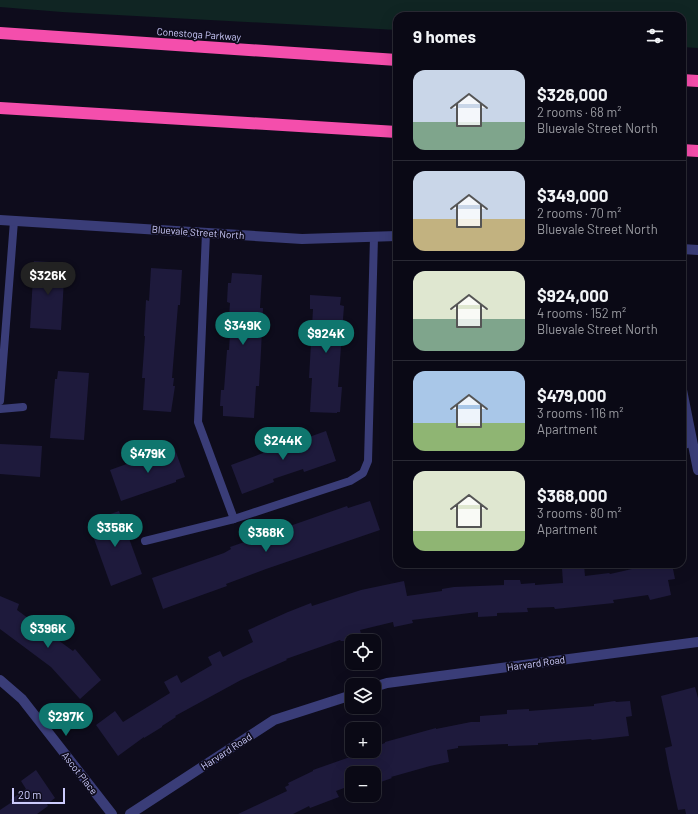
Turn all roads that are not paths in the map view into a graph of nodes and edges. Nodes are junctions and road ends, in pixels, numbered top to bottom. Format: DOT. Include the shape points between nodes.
graph roads {
  1 [pos="0,32"];
  2 [pos="393,60"];
  3 [pos="686,80"];
  4 [pos="698,81"];
  5 [pos="0,108"];
  6 [pos="393,132"];
  7 [pos="686,150"];
  8 [pos="698,151"];
  9 [pos="0,220"];
  10 [pos="14,221"];
  11 [pos="206,233"];
  12 [pos="393,236"];
  13 [pos="374,237"];
  14 [pos="686,249"];
  15 [pos="698,250"];
  16 [pos="0,401"];
  17 [pos="686,406"];
  18 [pos="23,408"];
  19 [pos="0,409"];
  20 [pos="695,442"];
  21 [pos="698,470"];
  22 [pos="234,519"];
  23 [pos="145,541"];
  24 [pos="698,642"];
  25 [pos="0,680"];
  26 [pos="381,685"];
  27 [pos="345,697"];
  28 [pos="112,814"];
  29 [pos="130,814"];
  1 -- 2 [label="highway, Conestoga Parkway"];
  3 -- 4 [label="highway"];
  5 -- 6 [label="highway"];
  7 -- 8 [label="highway"];
  9 -- 10 [label="street, Bluevale Street North"];
  10 -- 11 [label="street, Bluevale Street North"];
  10 -- 16 [label="lane"];
  11 -- 13 [label="street, Bluevale Street North" via="302,239"];
  11 -- 22 [label="lane" via="198,422"];
  12 -- 13 [label="street, Bluevale Street North"];
  13 -- 22 [label="lane" via="368,461 362,473 350,482"];
  14 -- 15 [label="street"];
  17 -- 20 [label="street"];
  18 -- 19 [label="lane"];
  20 -- 21 [label="street"];
  22 -- 23 [label="lane"];
  24 -- 26 [label="street, Harvard Road"];
  25 -- 28 [label="street, Ascot Place" via="22,699"];
  27 -- 29 [label="street, Harvard Road" via="274,720"];
}
